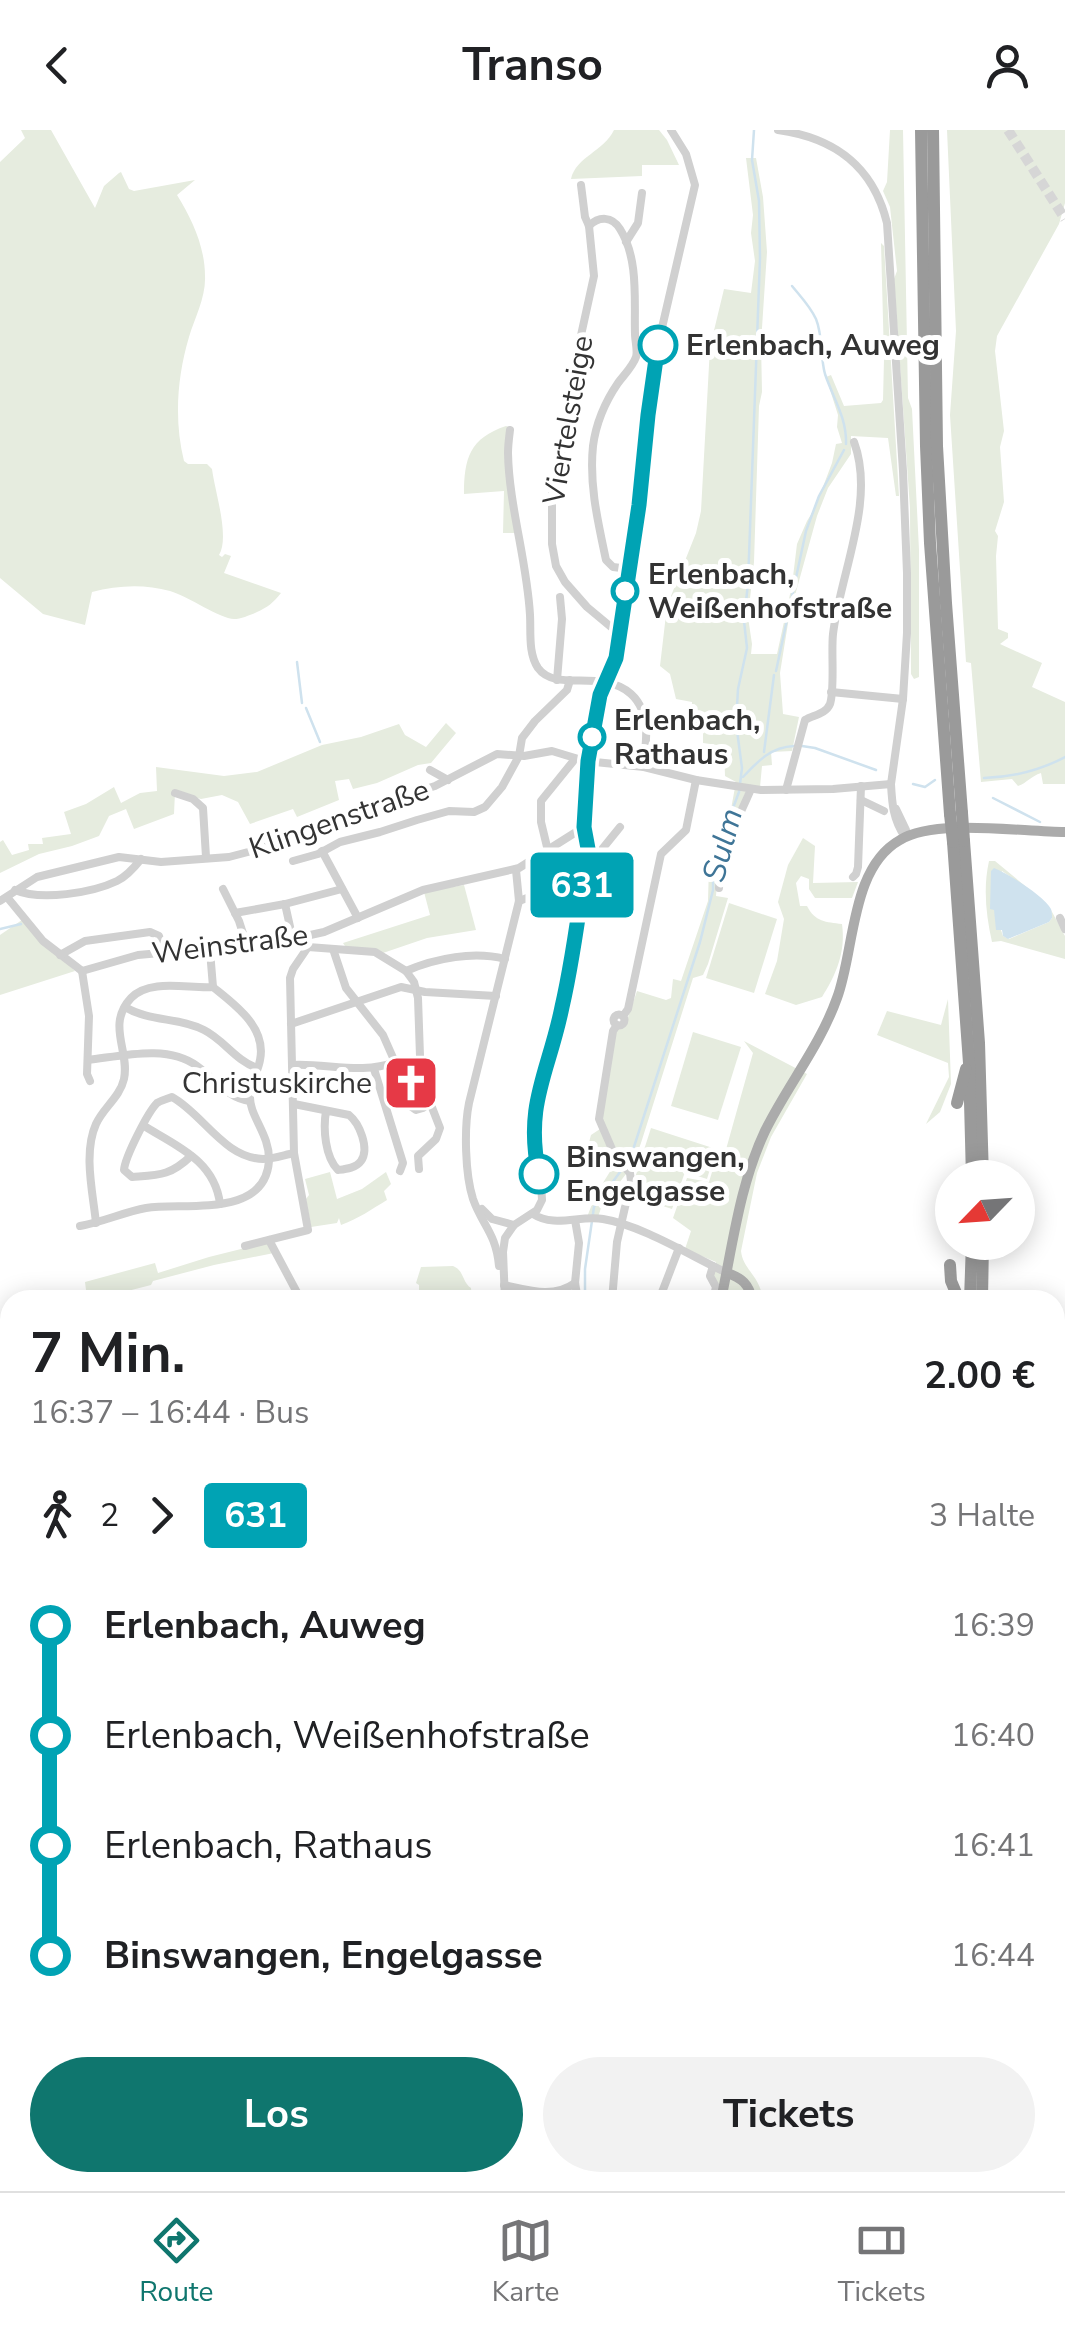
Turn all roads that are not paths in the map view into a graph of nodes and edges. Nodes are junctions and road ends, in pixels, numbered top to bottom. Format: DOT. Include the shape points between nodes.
graph roads {
  1 [pos="671,130"];
  2 [pos="778,130"];
  3 [pos="921,130"];
  4 [pos="933,130"];
  5 [pos="580,186"];
  6 [pos="642,193"];
  7 [pos="589,226"];
  8 [pos="626,242"];
  9 [pos="637,355"];
  10 [pos="655,358"];
  11 [pos="510,430"];
  12 [pos="854,442"];
  13 [pos="629,568"];
  14 [pos="560,597"];
  15 [pos="619,631"];
  16 [pos="556,680"];
  17 [pos="570,680"];
  18 [pos="606,681"];
  19 [pos="831,692"];
  20 [pos="903,700"];
  21 [pos="520,756"];
  22 [pos="576,759"];
  23 [pos="588,761"];
  24 [pos="644,768"];
  25 [pos="430,770"];
  26 [pos="448,780"];
  27 [pos="696,780"];
  28 [pos="891,784"];
  29 [pos="861,786"];
  30 [pos="748,788"];
  31 [pos="786,790"];
  32 [pos="175,792"];
  33 [pos="861,800"];
  34 [pos="893,804"];
  35 [pos="884,810"];
  36 [pos="956,814"];
  37 [pos="904,824"];
  38 [pos="584,827"];
  39 [pos="620,827"];
  40 [pos="928,830"];
  41 [pos="1065,832"];
  42 [pos="905,837"];
  43 [pos="958,842"];
  44 [pos="322,851"];
  45 [pos="548,851"];
  46 [pos="206,857"];
  47 [pos="140,859"];
  48 [pos="588,860"];
  49 [pos="292,861"];
  50 [pos="516,870"];
  51 [pos="853,877"];
  52 [pos="719,888"];
  53 [pos="222,889"];
  54 [pos="342,889"];
  55 [pos="7,896"];
  56 [pos="520,901"];
  57 [pos="284,904"];
  58 [pos="235,913"];
  59 [pos="358,918"];
  60 [pos="1060,918"];
  61 [pos="1065,929"];
  62 [pos="293,940"];
  63 [pos="307,942"];
  64 [pos="247,946"];
  65 [pos="333,949"];
  66 [pos="210,950"];
  67 [pos="166,954"];
  68 [pos="60,955"];
  69 [pos="505,960"];
  70 [pos="82,971"];
  71 [pos="406,971"];
  72 [pos="213,987"];
  73 [pos="416,990"];
  74 [pos="496,996"];
  75 [pos="356,1003"];
  76 [pos="125,1007"];
  77 [pos="292,1024"];
  78 [pos="124,1056"];
  79 [pos="88,1060"];
  80 [pos="395,1062"];
  81 [pos="969,1062"];
  82 [pos="292,1065"];
  83 [pos="258,1068"];
  84 [pos="374,1069"];
  85 [pos="90,1081"];
  86 [pos="250,1101"];
  87 [pos="429,1102"];
  88 [pos="956,1103"];
  89 [pos="294,1104"];
  90 [pos="326,1111"];
  91 [pos="144,1126"];
  92 [pos="294,1153"];
  93 [pos="190,1156"];
  94 [pos="269,1158"];
  95 [pos="972,1160"];
  96 [pos="982,1160"];
  97 [pos="419,1169"];
  98 [pos="400,1172"];
  99 [pos="475,1202"];
  100 [pos="220,1204"];
  101 [pos="533,1214"];
  102 [pos="575,1220"];
  103 [pos="96,1223"];
  104 [pos="621,1224"];
  105 [pos="80,1226"];
  106 [pos="514,1226"];
  107 [pos="269,1240"];
  108 [pos="245,1246"];
  109 [pos="678,1248"];
  110 [pos="730,1257"];
  111 [pos="971,1260"];
  112 [pos="983,1260"];
  113 [pos="709,1264"];
  114 [pos="950,1265"];
  115 [pos="726,1273"];
  116 [pos="504,1282"];
  117 [pos="574,1283"];
  118 [pos="296,1290"];
  119 [pos="504,1290"];
  120 [pos="533,1290"];
  121 [pos="564,1290"];
  122 [pos="576,1290"];
  123 [pos="613,1290"];
  124 [pos="663,1290"];
  125 [pos="715,1290"];
  126 [pos="723,1290"];
  127 [pos="748,1290"];
  128 [pos="955,1290"];
  129 [pos="970,1290"];
  130 [pos="982,1290"];
  1 -- 10 [label="street" via="695,185"];
  2 -- 20 [label="street" via="816,139 845,156 875,190 886,223 906,523"];
  3 -- 36 [label="highway" via="934,606"];
  4 -- 36 [label="highway" via="936,430"];
  5 -- 7 [label="street, Viertelsteige"];
  6 -- 8 [label="street" via="638,223"];
  7 -- 8 [label="street" via="608,219"];
  7 -- 15 [label="street, Viertelsteige" via="592,286 552,493 552,544 566,582"];
  8 -- 9 [label="street"];
  9 -- 10 [label="street"];
  9 -- 13 [label="street" via="600,417 592,464 606,560"];
  10 -- 13 [label="street"];
  11 -- 16 [label="street" via="531,646 538,668"];
  12 -- 19 [label="street" via="859,515 836,616"];
  13 -- 15 [label="street"];
  14 -- 16 [label="street"];
  15 -- 18 [label="street"];
  16 -- 17 [label="street"];
  17 -- 18 [label="street"];
  17 -- 21 [label="street" via="522,738"];
  18 -- 23 [label="street"];
  18 -- 24 [label="street" via="638,702 646,727"];
  19 -- 20 [label="street"];
  19 -- 31 [label="street" via="827,709 805,720"];
  20 -- 28 [label="street"];
  21 -- 22 [label="street, Klingenstraße" via="547,751"];
  21 -- 26 [label="street, Klingenstraße" via="492,755"];
  21 -- 44 [label="street" via="482,809 417,820"];
  22 -- 23 [label="street, Klingenstraße"];
  22 -- 45 [label="street" via="541,800"];
  23 -- 24 [label="street, Klingenstraße"];
  23 -- 38 [label="street"];
  24 -- 27 [label="street, Klingenstraße"];
  25 -- 26 [label="street, Klingenstraße"];
  26 -- 46 [label="street, Klingenstraße" via="332,826 229,857"];
  27 -- 30 [label="street, Klingenstraße"];
  27 -- 104 [label="street" via="686,830 661,854 598,1115 632,1181"];
  28 -- 29 [label="street, Klingenstraße"];
  28 -- 34 [label="street"];
  29 -- 31 [label="street, Klingenstraße"];
  29 -- 33 [label="street"];
  30 -- 31 [label="street, Klingenstraße"];
  30 -- 52 [label="street" via="726,844"];
  32 -- 46 [label="street" via="203,808"];
  33 -- 35 [label="street"];
  33 -- 51 [label="street"];
  34 -- 37 [label="street"];
  34 -- 42 [label="street"];
  36 -- 43 [label="highway, bridge"];
  37 -- 40 [label="street"];
  37 -- 42 [label="street"];
  38 -- 45 [label="street, Weinstraße"];
  38 -- 48 [label="street"];
  39 -- 48 [label="street"];
  40 -- 41 [label="main road"];
  40 -- 42 [label="main road"];
  42 -- 110 [label="main road" via="868,875 843,982 763,1135"];
  43 -- 81 [label="highway"];
  43 -- 96 [label="highway" via="979,1042"];
  44 -- 49 [label="street"];
  44 -- 54 [label="street"];
  45 -- 50 [label="street, Weinstraße"];
  46 -- 47 [label="street, Klingenstraße"];
  47 -- 55 [label="street, Klingenstraße" via="119,857 38,877"];
  47 -- 55 [label="street" via="122,878 94,888"];
  48 -- 56 [label="street"];
  48 -- 101 [label="street" via="562,1009 536,1096 533,1144 542,1194"];
  50 -- 56 [label="street"];
  50 -- 59 [label="street, Weinstraße" via="423,890"];
  53 -- 58 [label="street"];
  54 -- 57 [label="street"];
  54 -- 59 [label="street"];
  55 -- 68 [label="street"];
  56 -- 69 [label="street"];
  57 -- 58 [label="street"];
  57 -- 62 [label="street"];
  58 -- 64 [label="street"];
  59 -- 63 [label="street, Weinstraße"];
  60 -- 61 [label="street"];
  62 -- 63 [label="street, Weinstraße"];
  62 -- 64 [label="street, Weinstraße"];
  63 -- 65 [label="street"];
  63 -- 77 [label="street" via="291,973"];
  64 -- 66 [label="street, Weinstraße"];
  65 -- 71 [label="street" via="375,952"];
  65 -- 75 [label="street"];
  66 -- 67 [label="street, Weinstraße"];
  66 -- 72 [label="street"];
  67 -- 68 [label="street" via="150,932 85,941"];
  67 -- 70 [label="street, Weinstraße"];
  68 -- 70 [label="street"];
  69 -- 71 [label="street" via="448,958"];
  69 -- 74 [label="street"];
  70 -- 79 [label="street"];
  71 -- 73 [label="street"];
  72 -- 76 [label="street" via="147,989"];
  72 -- 83 [label="street" via="254,1028 261,1044"];
  73 -- 74 [label="street"];
  73 -- 75 [label="street" via="401,987"];
  73 -- 87 [label="street"];
  74 -- 99 [label="street" via="467,1111"];
  75 -- 77 [label="street"];
  75 -- 80 [label="street"];
  76 -- 78 [label="street" via="119,1030"];
  76 -- 83 [label="street" via="204,1030"];
  77 -- 82 [label="street"];
  78 -- 79 [label="street"];
  78 -- 86 [label="street" via="176,1056"];
  78 -- 103 [label="street" via="121,1087 96,1122 90,1147"];
  79 -- 85 [label="street"];
  80 -- 84 [label="street"];
  80 -- 87 [label="street" via="408,1106 419,1110"];
  81 -- 88 [label="highway"];
  81 -- 95 [label="highway"];
  82 -- 84 [label="street"];
  82 -- 89 [label="street"];
  83 -- 86 [label="street"];
  84 -- 98 [label="street" via="403,1163"];
  86 -- 94 [label="street"];
  87 -- 97 [label="street" via="440,1131 418,1156"];
  89 -- 90 [label="street"];
  89 -- 92 [label="street"];
  90 -- 90 [label="street" via="358,1125 364,1152 353,1167 333,1166"];
  91 -- 93 [label="street"];
  91 -- 93 [label="street" via="124,1162 128,1176 169,1173"];
  91 -- 94 [label="street" via="157,1104 175,1098 236,1150"];
  92 -- 94 [label="street"];
  92 -- 107 [label="street" via="308,1230"];
  93 -- 100 [label="street" via="212,1175"];
  94 -- 100 [label="street" via="256,1190"];
  99 -- 106 [label="street" via="492,1219"];
  99 -- 116 [label="street"];
  100 -- 103 [label="street" via="150,1208"];
  101 -- 102 [label="street"];
  101 -- 106 [label="street"];
  102 -- 104 [label="street"];
  102 -- 117 [label="street"];
  103 -- 105 [label="street"];
  104 -- 109 [label="street"];
  104 -- 123 [label="street"];
  106 -- 116 [label="street" via="503,1244"];
  107 -- 108 [label="street"];
  107 -- 118 [label="street"];
  109 -- 113 [label="street"];
  109 -- 124 [label="street"];
  110 -- 113 [label="street"];
  110 -- 115 [label="main road"];
  111 -- 129 [label="highway"];
  112 -- 130 [label="highway"];
  113 -- 115 [label="street"];
  113 -- 125 [label="street"];
  114 -- 128 [label="highway"];
  115 -- 126 [label="main road"];
  115 -- 127 [label="main road"];
  116 -- 119 [label="street"];
  116 -- 120 [label="street"];
  117 -- 121 [label="street"];
  117 -- 122 [label="street"];
}
